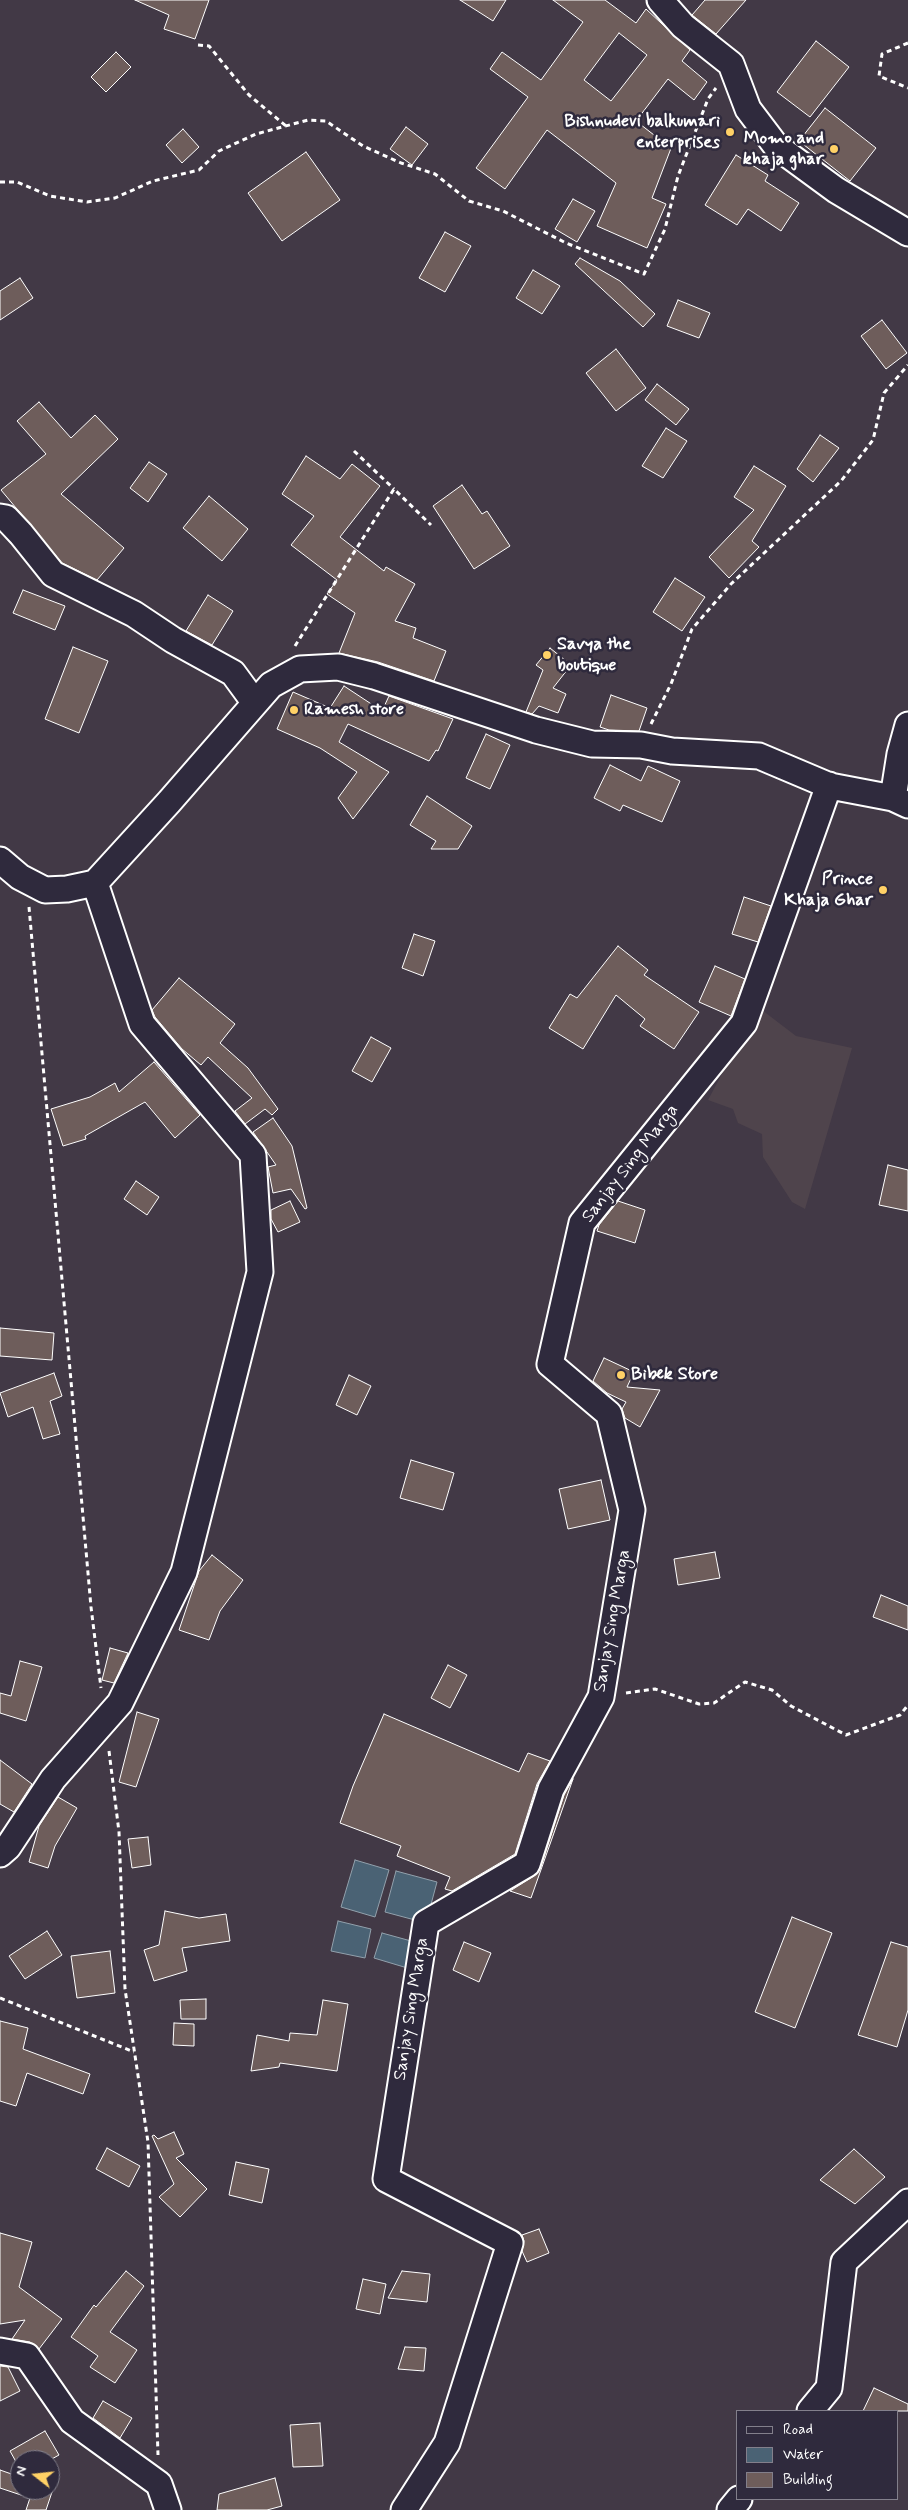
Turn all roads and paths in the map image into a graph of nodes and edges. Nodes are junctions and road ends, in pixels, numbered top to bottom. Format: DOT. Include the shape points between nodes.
graph roads {
  1 [pos="660,0"];
  2 [pos="908,43"];
  3 [pos="198,44"];
  4 [pos="731,64"];
  5 [pos="908,88"];
  6 [pos="287,126"];
  7 [pos="0,182"];
  8 [pos="908,233"];
  9 [pos="908,365"];
  10 [pos="354,450"];
  11 [pos="394,489"];
  12 [pos="0,517"];
  13 [pos="431,525"];
  14 [pos="292,652"];
  15 [pos="255,703"];
  16 [pos="908,725"];
  17 [pos="641,745"];
  18 [pos="829,785"];
  19 [pos="900,802"];
  20 [pos="0,860"];
  21 [pos="27,881"];
  22 [pos="95,883"];
  23 [pos="601,1697"];
  24 [pos="908,1705"];
  25 [pos="105,1718"];
  26 [pos="0,1854"];
  27 [pos="0,1998"];
  28 [pos="134,2052"];
  29 [pos="908,2202"];
  30 [pos="0,2351"];
  31 [pos="811,2410"];
  32 [pos="160,2485"];
  33 [pos="738,2500"];
  34 [pos="168,2510"];
  35 [pos="404,2510"];
  36 [pos="730,2510"];
  1 -- 4 [label="street" via="683,26"];
  2 -- 5 [label="path" via="882,54 879,76"];
  3 -- 6 [label="path" via="209,46 249,95"];
  4 -- 6 [label="path" via="708,99 678,176 665,229 644,274 566,243 503,211 469,201 435,174 363,146 326,121 308,120"];
  4 -- 8 [label="street" via="748,109 776,146 836,190"];
  6 -- 7 [label="path" via="256,134 219,151 199,170 153,181 115,198 87,202 50,196 17,182"];
  9 -- 17 [label="path" via="884,393 873,440 841,481 731,584 692,630 671,684"];
  10 -- 11 [label="path"];
  11 -- 13 [label="path"];
  11 -- 14 [label="path"];
  12 -- 15 [label="street" via="6,518 54,574 134,614 233,673"];
  15 -- 17 [label="street" via="271,684 300,669 338,667 536,730 592,744"];
  15 -- 22 [label="street"];
  16 -- 19 [label="street" via="900,754"];
  17 -- 18 [label="street" via="672,751 759,756"];
  18 -- 19 [label="street"];
  18 -- 23 [label="street, Sanjay Sing Marga" via="744,1023 582,1223 550,1364 609,1414 632,1510"];
  20 -- 21 [label="street"];
  21 -- 22 [label="street" via="45,890"];
  21 -- 25 [label="path" via="91,1607"];
  22 -- 25 [label="street" via="142,1024 253,1155 260,1272 184,1572 120,1703"];
  23 -- 24 [label="path" via="655,1689 699,1704 714,1703 745,1682 772,1690 791,1706 846,1735 900,1716"];
  23 -- 35 [label="street, Sanjay Sing Marga" via="551,1789 527,1864 426,1922 386,2179 510,2243 446,2443"];
  25 -- 26 [label="street" via="53,1779"];
  25 -- 28 [label="path" via="119,1832 125,1989"];
  27 -- 28 [label="path"];
  28 -- 32 [label="path" via="148,2142"];
  29 -- 31 [label="street" via="844,2262 829,2388"];
  30 -- 32 [label="street" via="27,2356 72,2421"];
  32 -- 34 [label="street"];
  33 -- 36 [label="street"];
}
